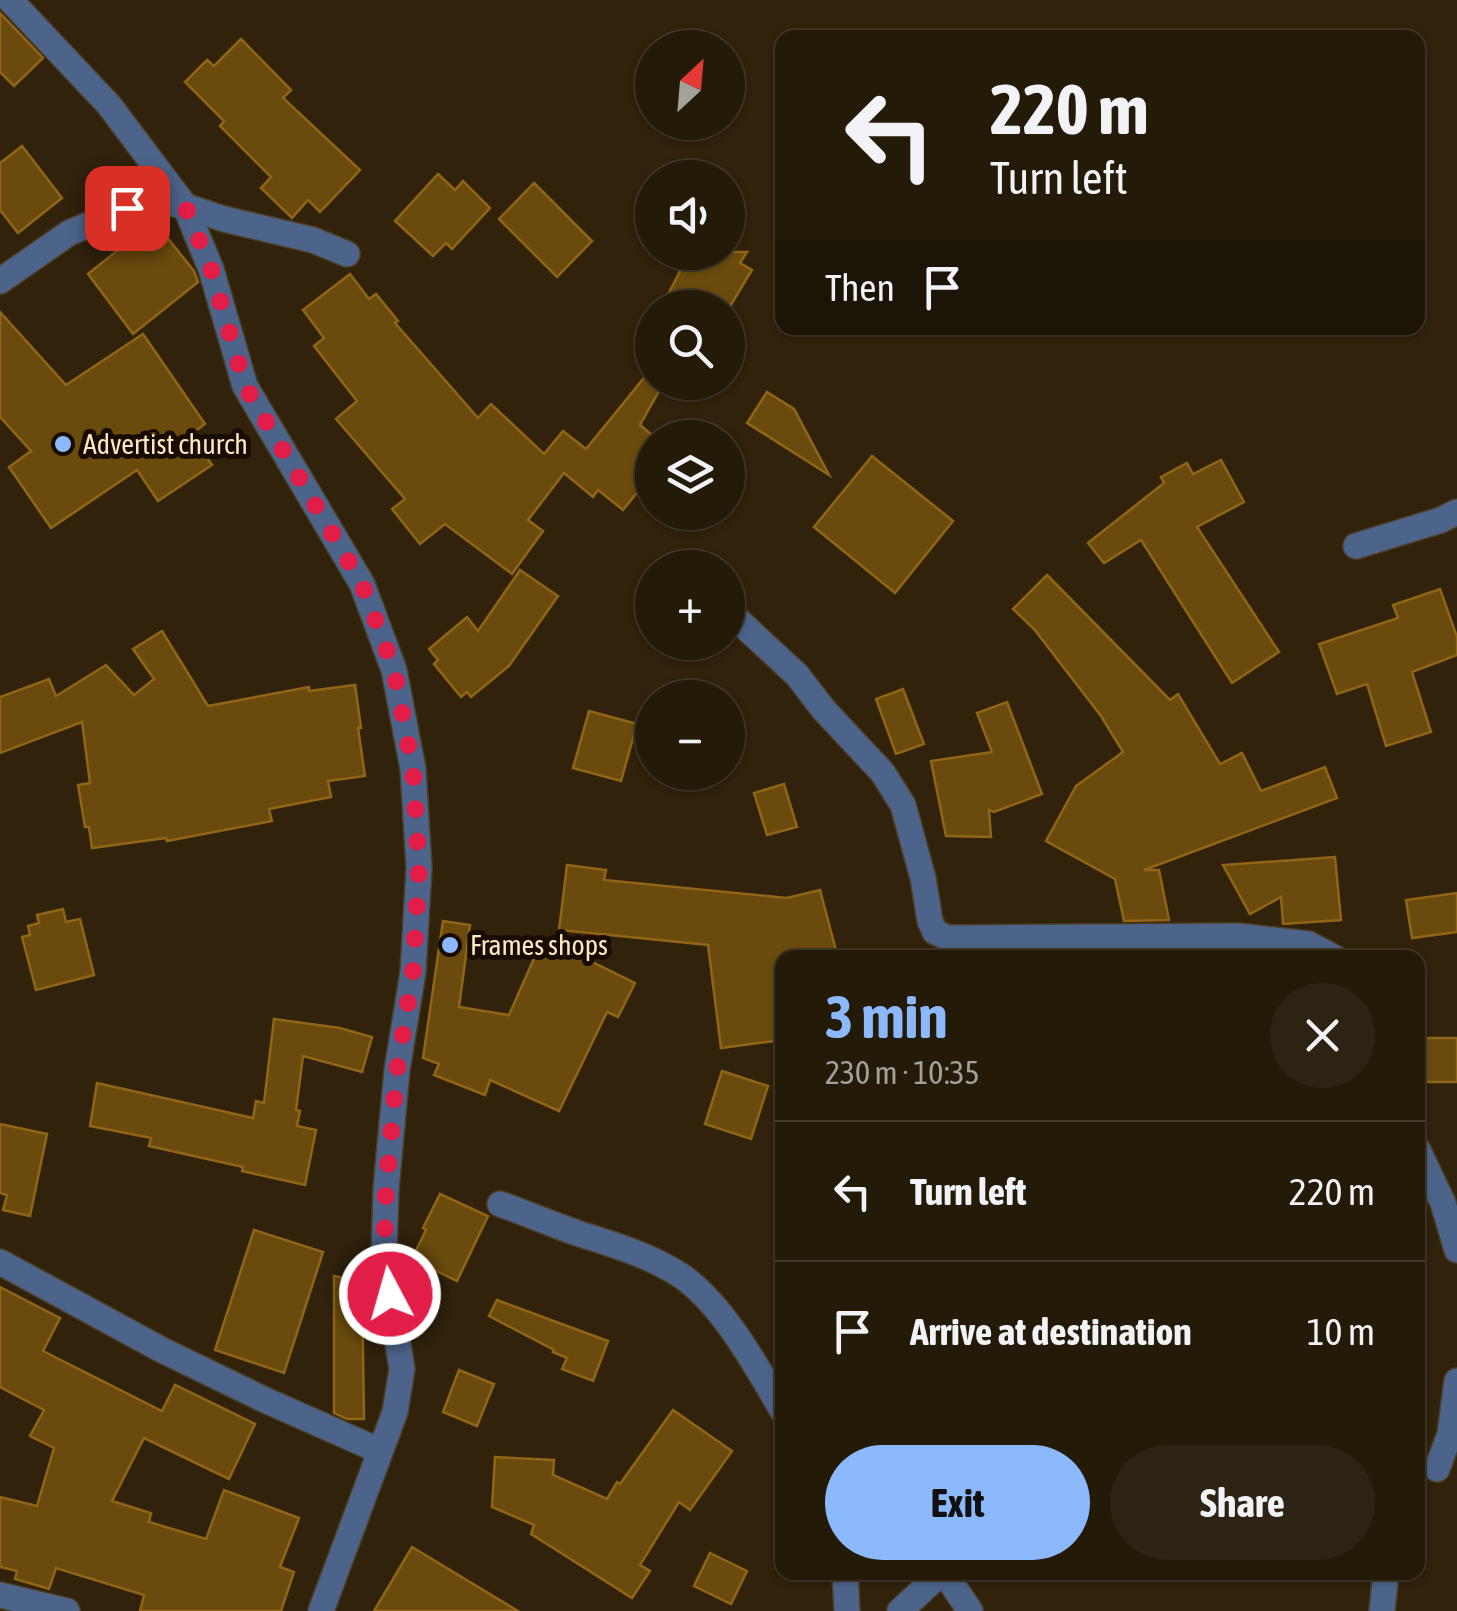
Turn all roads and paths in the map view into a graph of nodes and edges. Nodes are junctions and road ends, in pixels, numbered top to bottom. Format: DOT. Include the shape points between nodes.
graph roads {
  1 [pos="10,0"];
  2 [pos="185,206"];
  3 [pos="347,254"];
  4 [pos="0,281"];
  5 [pos="1457,512"];
  6 [pos="1356,546"];
  7 [pos="745,627"];
  8 [pos="1320,950"];
  9 [pos="1425,1165"];
  10 [pos="500,1204"];
  11 [pos="1457,1250"];
  12 [pos="0,1262"];
  13 [pos="1457,1381"];
  14 [pos="775,1398"];
  15 [pos="380,1451"];
  16 [pos="1437,1470"];
  17 [pos="845,1580"];
  18 [pos="934,1580"];
  19 [pos="949,1580"];
  20 [pos="1385,1580"];
  21 [pos="0,1595"];
  22 [pos="67,1611"];
  23 [pos="322,1611"];
  24 [pos="847,1611"];
  25 [pos="900,1611"];
  26 [pos="970,1611"];
  27 [pos="1382,1611"];
  1 -- 2 [label="street" via="109,105"];
  2 -- 3 [label="street"];
  2 -- 4 [label="street" via="147,200 106,216"];
  2 -- 15 [label="street" via="245,386 362,584 394,670 413,769 419,868 413,972 397,1070 384,1256 402,1368"];
  5 -- 6 [label="street"];
  7 -- 8 [label="street" via="883,772 903,805 935,932 948,938 1238,936"];
  9 -- 11 [label="street"];
  10 -- 14 [label="street" via="618,1245 682,1276 734,1331"];
  12 -- 15 [label="street" via="162,1350"];
  13 -- 16 [label="street"];
  15 -- 23 [label="street"];
  17 -- 24 [label="street"];
  18 -- 25 [label="street"];
  19 -- 26 [label="street"];
  20 -- 27 [label="street"];
  21 -- 22 [label="street"];
}
